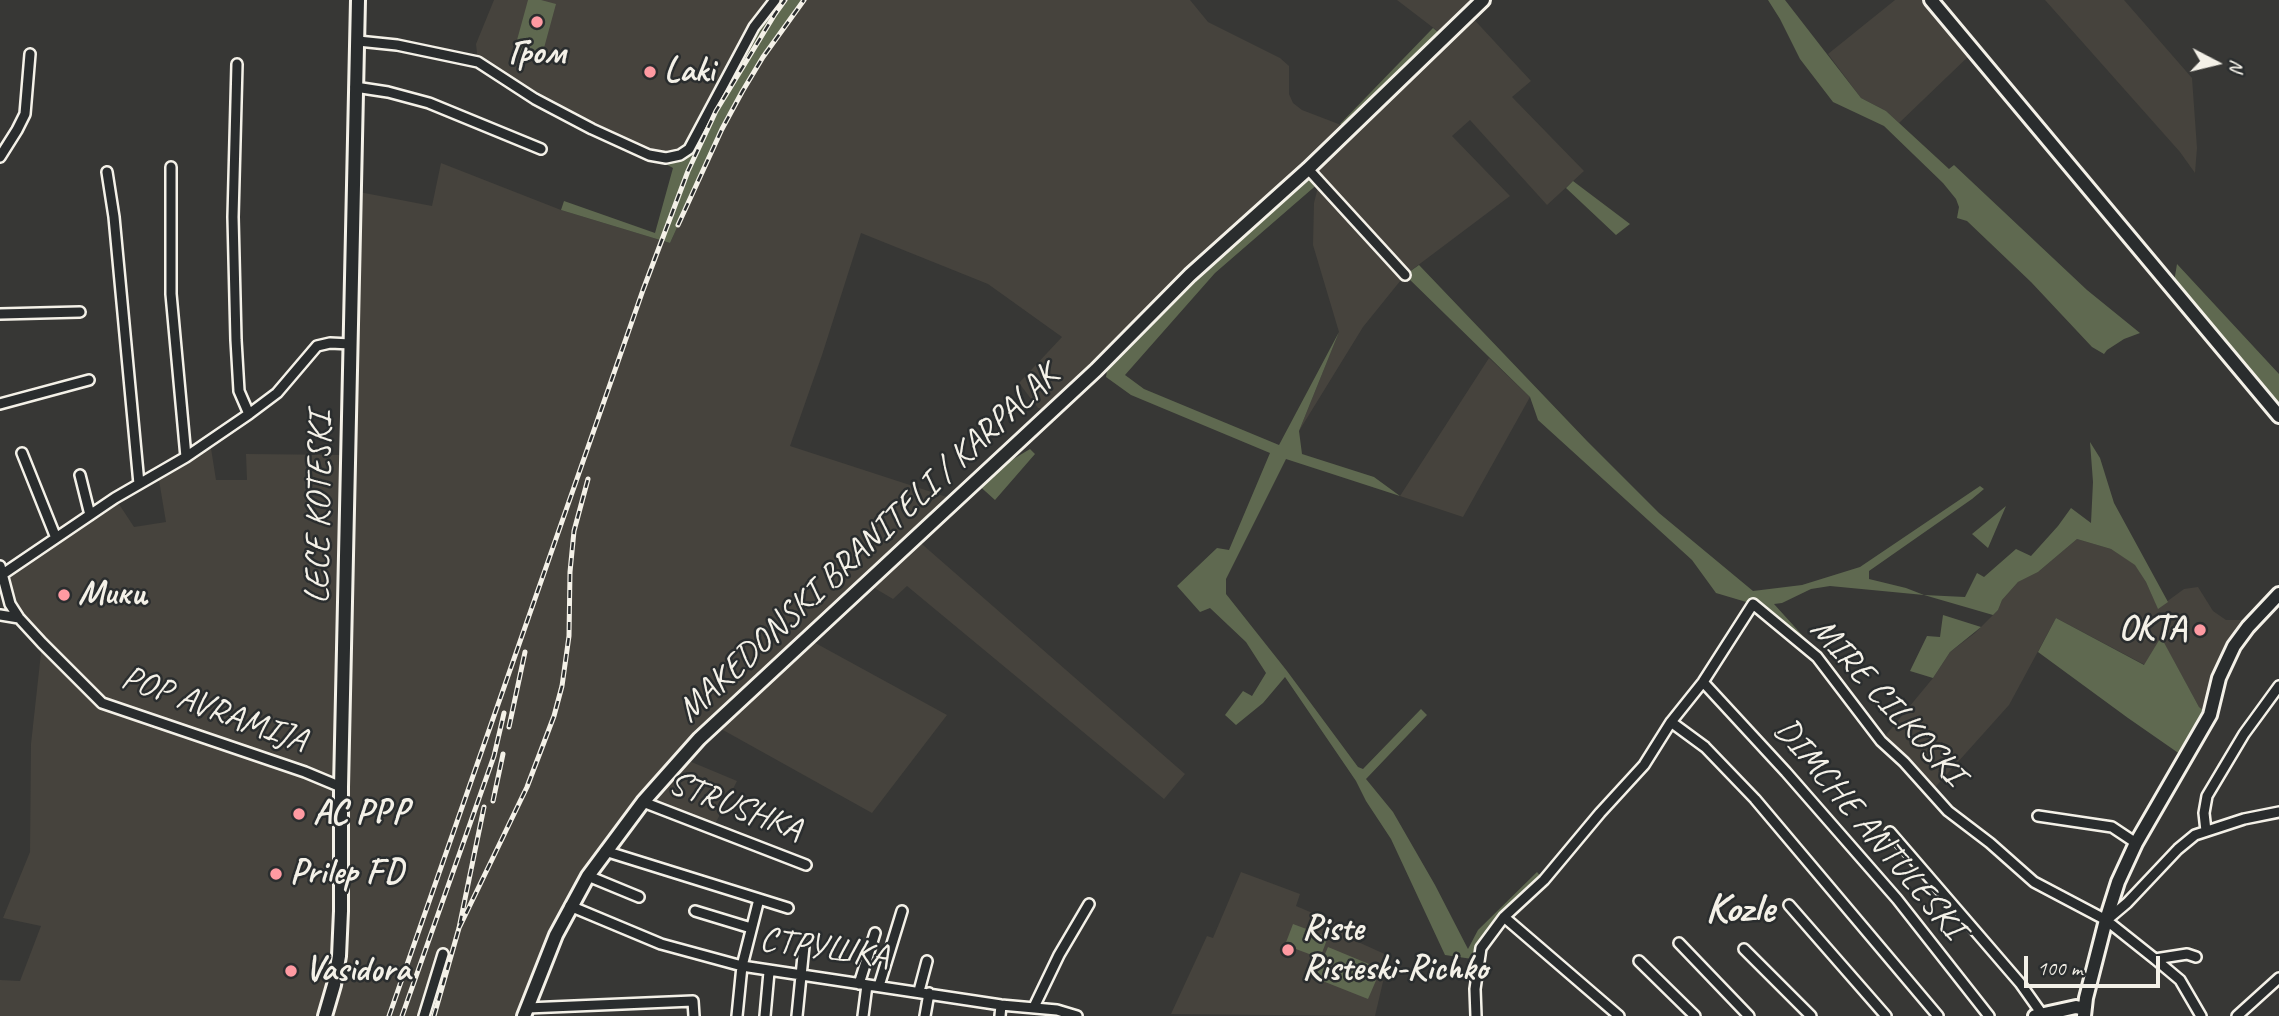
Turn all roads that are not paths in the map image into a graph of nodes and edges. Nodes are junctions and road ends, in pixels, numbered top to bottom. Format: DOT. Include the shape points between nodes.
graph roads {
  1 [pos="358,0"];
  2 [pos="775,0"];
  3 [pos="1483,0"];
  4 [pos="1931,0"];
  5 [pos="358,41"];
  6 [pos="30,54"];
  7 [pos="237,64"];
  8 [pos="355,87"];
  9 [pos="541,149"];
  10 [pos="0,157"];
  11 [pos="171,167"];
  12 [pos="1308,169"];
  13 [pos="107,172"];
  14 [pos="1405,275"];
  15 [pos="80,312"];
  16 [pos="0,314"];
  17 [pos="351,344"];
  18 [pos="89,380"];
  19 [pos="0,404"];
  20 [pos="249,414"];
  21 [pos="2279,416"];
  22 [pos="22,453"];
  23 [pos="186,457"];
  24 [pos="80,475"];
  25 [pos="139,484"];
  26 [pos="90,515"];
  27 [pos="56,538"];
  28 [pos="1,573"];
  29 [pos="2279,594"];
  30 [pos="0,615"];
  31 [pos="19,618"];
  32 [pos="1703,682"];
  33 [pos="2279,690"];
  34 [pos="1671,722"];
  35 [pos="341,787"];
  36 [pos="643,802"];
  37 [pos="2279,812"];
  38 [pos="2038,816"];
  39 [pos="2206,831"];
  40 [pos="1890,832"];
  41 [pos="2136,843"];
  42 [pos="605,850"];
  43 [pos="806,865"];
  44 [pos="588,876"];
  45 [pos="639,897"];
  46 [pos="759,900"];
  47 [pos="1089,905"];
  48 [pos="1788,905"];
  49 [pos="570,906"];
  50 [pos="788,908"];
  51 [pos="695,911"];
  52 [pos="902,911"];
  53 [pos="1504,917"];
  54 [pos="2106,920"];
  55 [pos="751,929"];
  56 [pos="875,933"];
  57 [pos="1679,943"];
  58 [pos="804,946"];
  59 [pos="1744,949"];
  60 [pos="443,954"];
  61 [pos="2196,957"];
  62 [pos="2155,959"];
  63 [pos="927,961"];
  64 [pos="1639,961"];
  65 [pos="742,966"];
  66 [pos="769,971"];
  67 [pos="800,975"];
  68 [pos="2279,978"];
  69 [pos="863,984"];
  70 [pos="879,986"];
  71 [pos="924,992"];
  72 [pos="1001,1005"];
  73 [pos="1034,1007"];
  74 [pos="526,1012"];
  75 [pos="2088,1014"];
  76 [pos="2038,1015"];
  77 [pos="325,1016"];
  78 [pos="425,1016"];
  79 [pos="694,1016"];
  80 [pos="737,1016"];
  81 [pos="765,1016"];
  82 [pos="797,1016"];
  83 [pos="863,1016"];
  84 [pos="925,1016"];
  85 [pos="1000,1016"];
  86 [pos="1077,1016"];
  87 [pos="1476,1016"];
  88 [pos="1619,1016"];
  89 [pos="1695,1016"];
  90 [pos="1749,1016"];
  91 [pos="1811,1016"];
  92 [pos="1886,1016"];
  93 [pos="1938,1016"];
  94 [pos="1989,1016"];
  95 [pos="2201,1016"];
  96 [pos="2237,1016"];
  1 -- 5 [label="main road, LECE KOTESKI"];
  2 -- 5 [label="street" via="754,27 689,149 666,158 592,129 478,62"];
  3 -- 12 [label="main road, MAKEDONSKI BRANITELI / KARPALAK"];
  4 -- 21 [label="main road"];
  5 -- 8 [label="main road, LECE KOTESKI"];
  6 -- 10 [label="street" via="25,114"];
  7 -- 20 [label="street" via="236,340 239,391"];
  8 -- 9 [label="street" via="429,103"];
  8 -- 17 [label="main road, LECE KOTESKI"];
  11 -- 23 [label="street" via="171,294"];
  12 -- 14 [label="street"];
  12 -- 36 [label="main road, MAKEDONSKI BRANITELI / KARPALAK" via="747,693"];
  13 -- 25 [label="street"];
  15 -- 16 [label="street"];
  17 -- 20 [label="street" via="317,346 277,393"];
  17 -- 35 [label="main road, LECE KOTESKI"];
  18 -- 19 [label="street"];
  20 -- 23 [label="street"];
  22 -- 27 [label="street"];
  23 -- 25 [label="street"];
  24 -- 26 [label="street"];
  25 -- 26 [label="street"];
  26 -- 27 [label="street"];
  27 -- 28 [label="street"];
  28 -- 31 [label="street, POP AVRAMIJA"];
  29 -- 41 [label="main road" via="2234,646 2219,678 2210,715"];
  30 -- 31 [label="street"];
  31 -- 35 [label="street, POP AVRAMIJA" via="102,703"];
  32 -- 34 [label="street, MIRE CILKOSKI"];
  32 -- 54 [label="street, MIRE CILKOSKI" via="1753,604 1817,657 1881,741 1948,811 2034,882"];
  32 -- 94 [label="street, DIMCHE ANTULESKI" via="1897,899"];
  33 -- 39 [label="street" via="2244,734 2207,796"];
  34 -- 53 [label="street, MIRE CILKOSKI" via="1644,765 1544,880"];
  34 -- 93 [label="street, DIMCHE ANTULESKI" via="1705,747 1755,799"];
  35 -- 77 [label="main road, LECE KOTESKI" via="339,956"];
  36 -- 42 [label="main road, MAKEDONSKI BRANITELI / KARPALAK"];
  36 -- 43 [label="street, STRUSHKA"];
  37 -- 39 [label="street"];
  38 -- 41 [label="street" via="2112,827"];
  39 -- 54 [label="street" via="2178,849"];
  40 -- 76 [label="street, DIMCHE ANTULESKI" via="2020,983"];
  41 -- 54 [label="main road"];
  42 -- 44 [label="main road, MAKEDONSKI BRANITELI / KARPALAK"];
  42 -- 46 [label="street"];
  44 -- 45 [label="street"];
  44 -- 49 [label="main road, MAKEDONSKI BRANITELI / KARPALAK"];
  46 -- 50 [label="street"];
  46 -- 55 [label="street"];
  47 -- 73 [label="street"];
  48 -- 92 [label="street"];
  49 -- 65 [label="street, СТРУШКА" via="661,944"];
  49 -- 74 [label="main road, MAKEDONSKI BRANITELI / KARPALAK"];
  51 -- 55 [label="street"];
  52 -- 70 [label="street"];
  53 -- 87 [label="street, MIRE CILKOSKI" via="1481,948"];
  53 -- 88 [label="street"];
  54 -- 62 [label="street, MIRE CILKOSKI"];
  54 -- 75 [label="main road"];
  55 -- 65 [label="street"];
  56 -- 69 [label="street"];
  57 -- 90 [label="street"];
  58 -- 67 [label="street"];
  59 -- 91 [label="street"];
  60 -- 78 [label="street"];
  61 -- 62 [label="street"];
  62 -- 95 [label="street, MIRE CILKOSKI" via="2180,980"];
  63 -- 71 [label="street"];
  64 -- 89 [label="street"];
  65 -- 66 [label="street, СТРУШКА"];
  65 -- 80 [label="street"];
  66 -- 67 [label="street, СТРУШКА"];
  66 -- 81 [label="street"];
  67 -- 69 [label="street, СТРУШКА"];
  67 -- 82 [label="street"];
  68 -- 96 [label="street"];
  69 -- 70 [label="street, СТРУШКА"];
  69 -- 83 [label="street"];
  70 -- 71 [label="street, СТРУШКА"];
  71 -- 72 [label="street, СТРУШКА"];
  71 -- 84 [label="street"];
  72 -- 73 [label="street, СТРУШКА"];
  72 -- 85 [label="street"];
  73 -- 86 [label="street, СТРУШКА"];
  74 -- 79 [label="street, MAKEDONSKI BRANITELI / KARPALAK" via="693,1001"];
  75 -- 76 [label="main road, DIMCHE ANTULESKI" via="2076,1007"];
}
